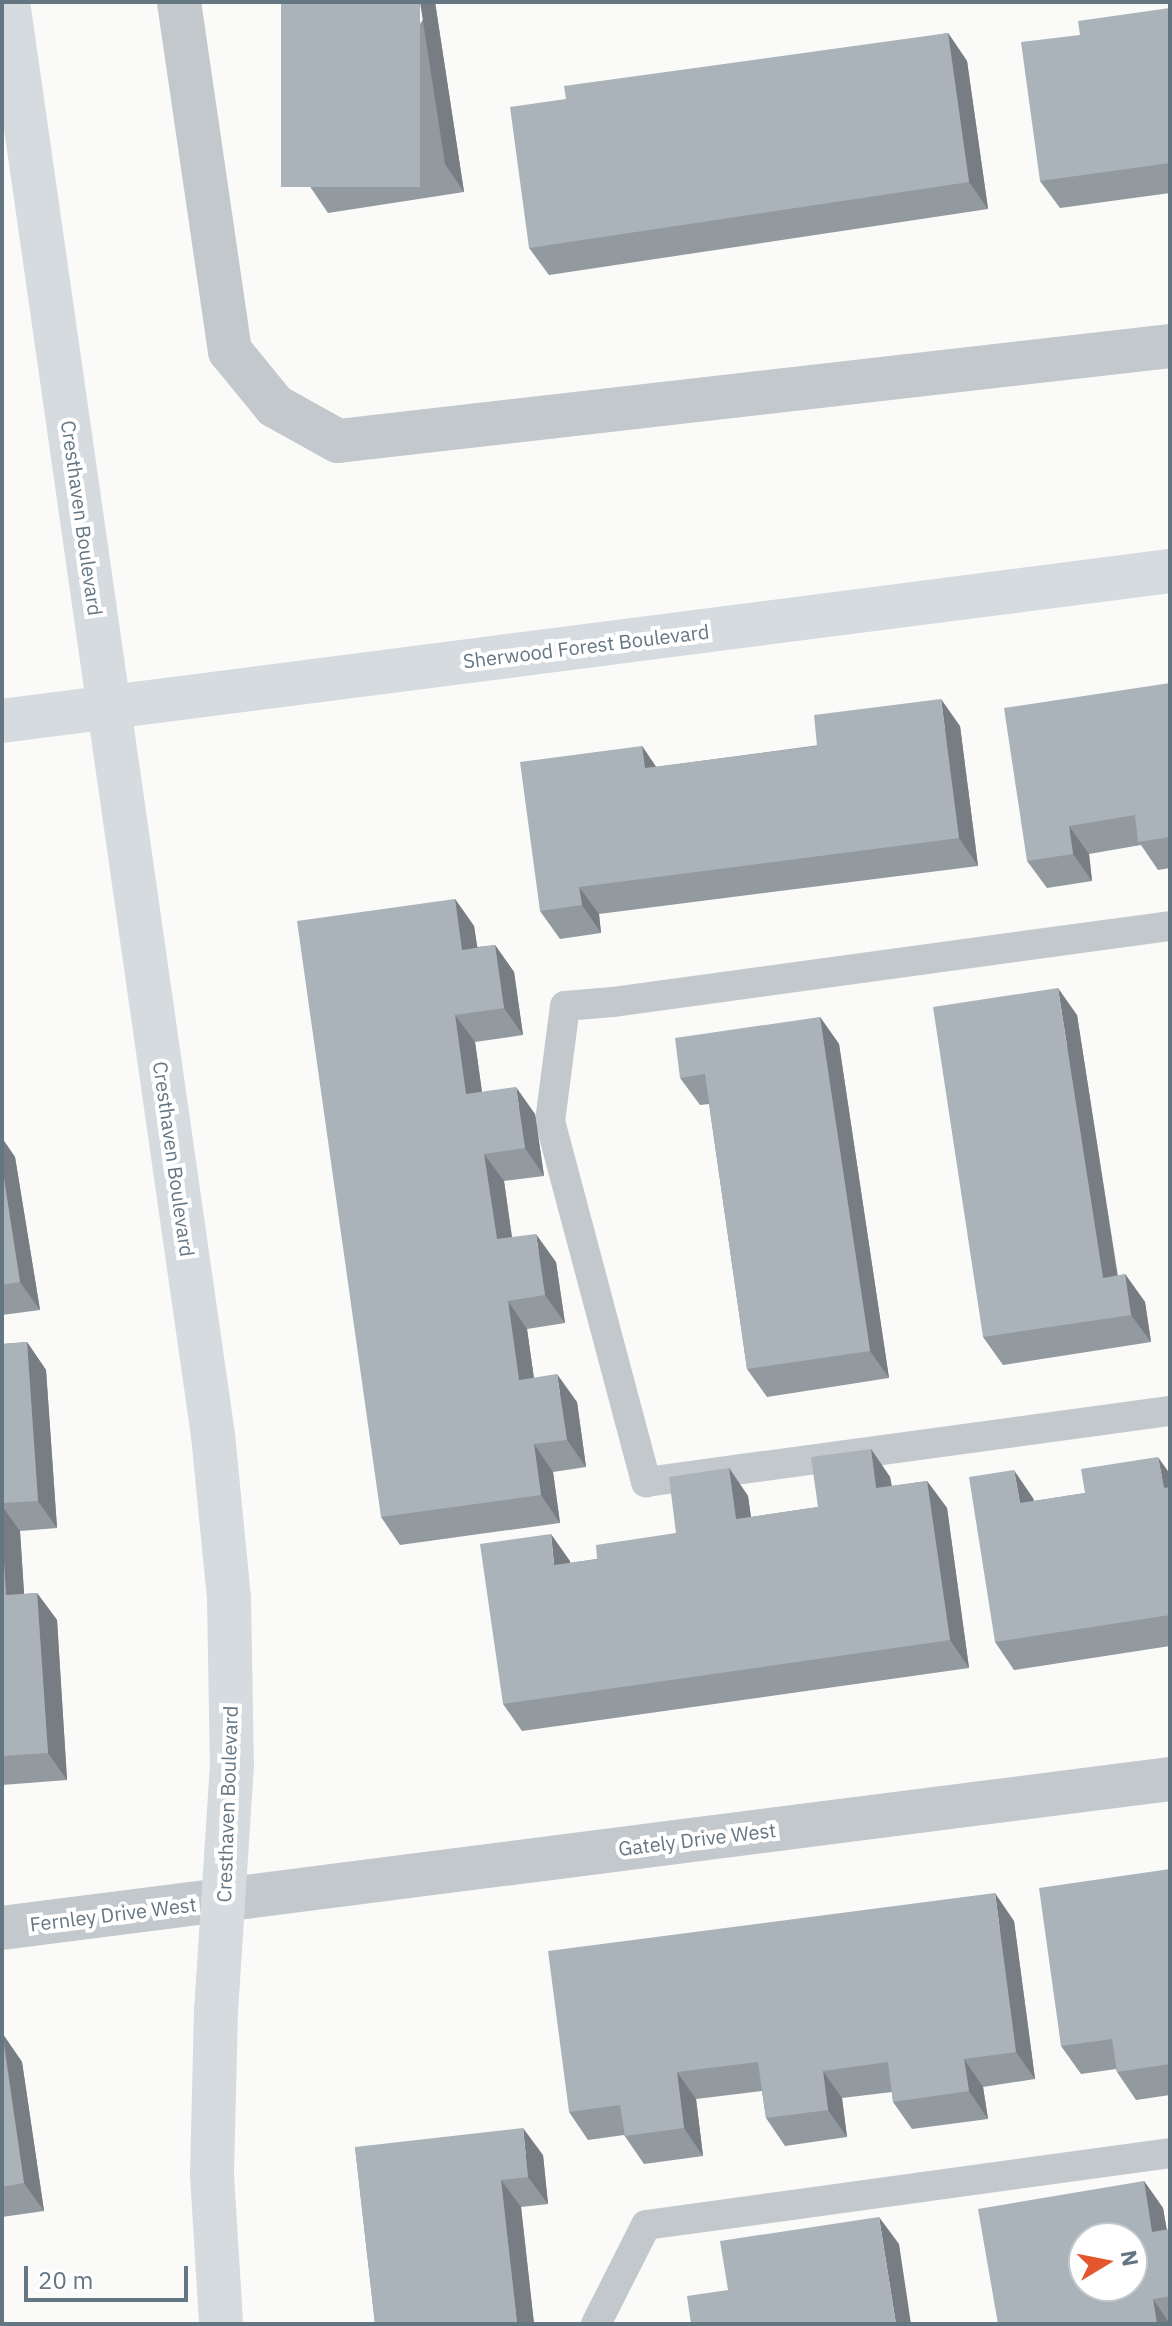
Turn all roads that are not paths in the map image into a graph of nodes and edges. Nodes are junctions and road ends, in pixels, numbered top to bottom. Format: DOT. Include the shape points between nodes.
graph roads {
  1 [pos="8,2"];
  2 [pos="179,2"];
  3 [pos="1170,346"];
  4 [pos="1170,571"];
  5 [pos="109,706"];
  6 [pos="2,721"];
  7 [pos="1170,926"];
  8 [pos="1170,1411"];
  9 [pos="1170,1779"];
  10 [pos="225,1900"];
  11 [pos="2,1928"];
  12 [pos="1170,2153"];
  13 [pos="221,2324"];
  14 [pos="596,2324"];
  1 -- 5 [label="street, Cresthaven Boulevard"];
  2 -- 3 [label="street" via="230,351 275,406 338,441"];
  4 -- 5 [label="street, Sherwood Forest Boulevard"];
  5 -- 6 [label="street, Sherwood Forest Boulevard"];
  5 -- 10 [label="street, Cresthaven Boulevard" via="213,1435 227,1584 232,1764"];
  7 -- 8 [label="lane" via="565,1006 550,1121 646,1482"];
  9 -- 10 [label="street, Gately Drive West"];
  10 -- 11 [label="street, Fernley Drive West"];
  10 -- 13 [label="street, Cresthaven Boulevard" via="212,2175"];
  12 -- 14 [label="lane" via="646,2225"];
}
